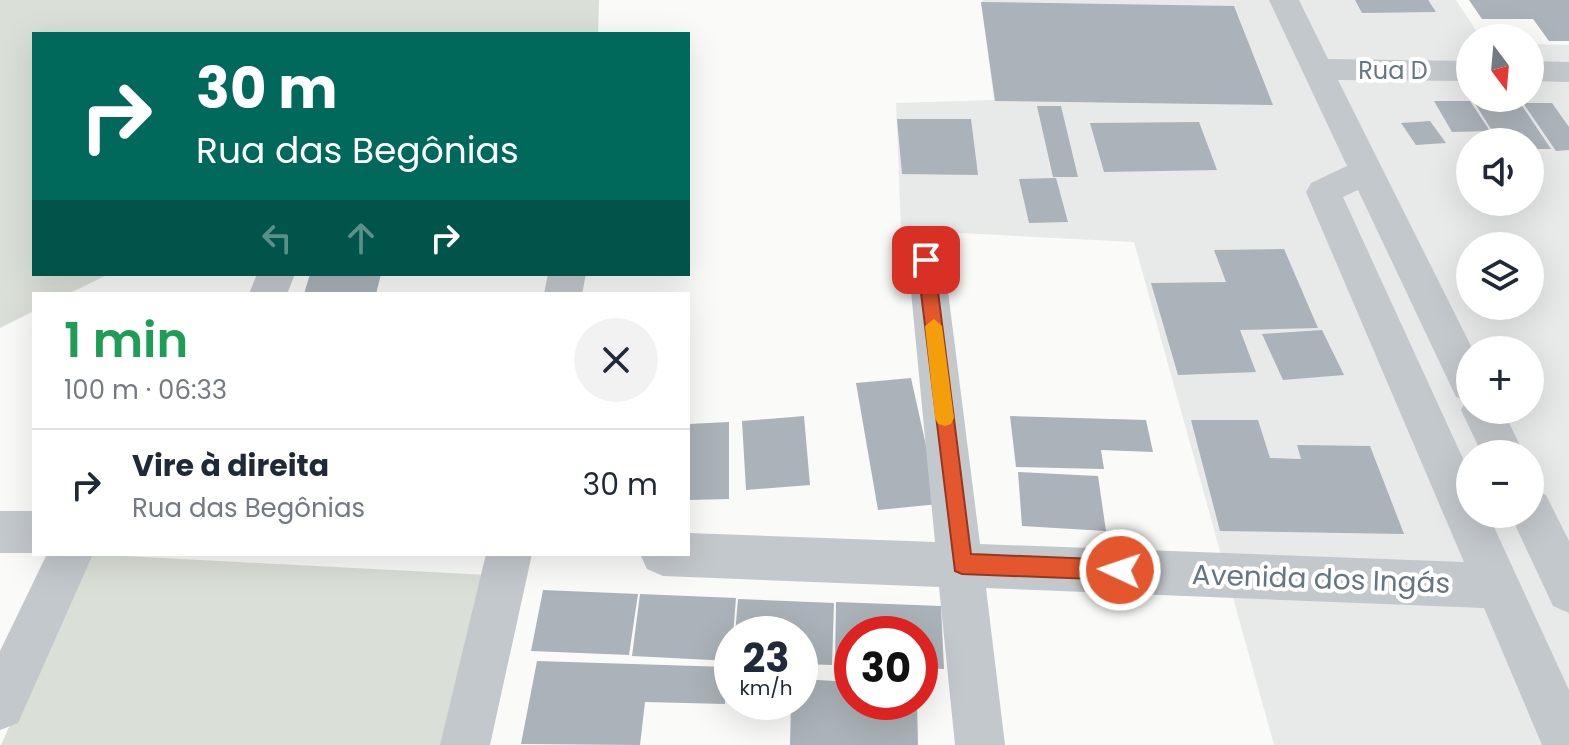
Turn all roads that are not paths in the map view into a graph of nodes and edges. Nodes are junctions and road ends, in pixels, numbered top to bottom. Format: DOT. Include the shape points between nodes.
graph roads {
  1 [pos="1284,0"];
  2 [pos="1317,69"];
  3 [pos="1456,71"];
  4 [pos="1544,71"];
  5 [pos="1569,72"];
  6 [pos="1366,172"];
  7 [pos="926,260"];
  8 [pos="1456,356"];
  9 [pos="1456,462"];
  10 [pos="1479,528"];
  11 [pos="1539,528"];
  12 [pos="0,532"];
  13 [pos="32,532"];
  14 [pos="690,555"];
  15 [pos="69,556"];
  16 [pos="509,556"];
  17 [pos="962,564"];
  18 [pos="1499,586"];
  19 [pos="1569,590"];
  20 [pos="0,705"];
  21 [pos="465,745"];
  22 [pos="980,745"];
  23 [pos="1568,745"];
  1 -- 2 [label="street"];
  2 -- 3 [label="street, Rua D"];
  2 -- 6 [label="street"];
  4 -- 5 [label="street"];
  6 -- 8 [label="street"];
  6 -- 9 [label="street" via="1323,192"];
  7 -- 17 [label="street"];
  10 -- 18 [label="street"];
  11 -- 19 [label="street"];
  12 -- 13 [label="street"];
  14 -- 17 [label="street, Avenida dos Ingás"];
  15 -- 20 [label="street"];
  16 -- 21 [label="street"];
  17 -- 18 [label="street, Avenida dos Ingás"];
  17 -- 22 [label="street"];
  18 -- 23 [label="street"];
}
